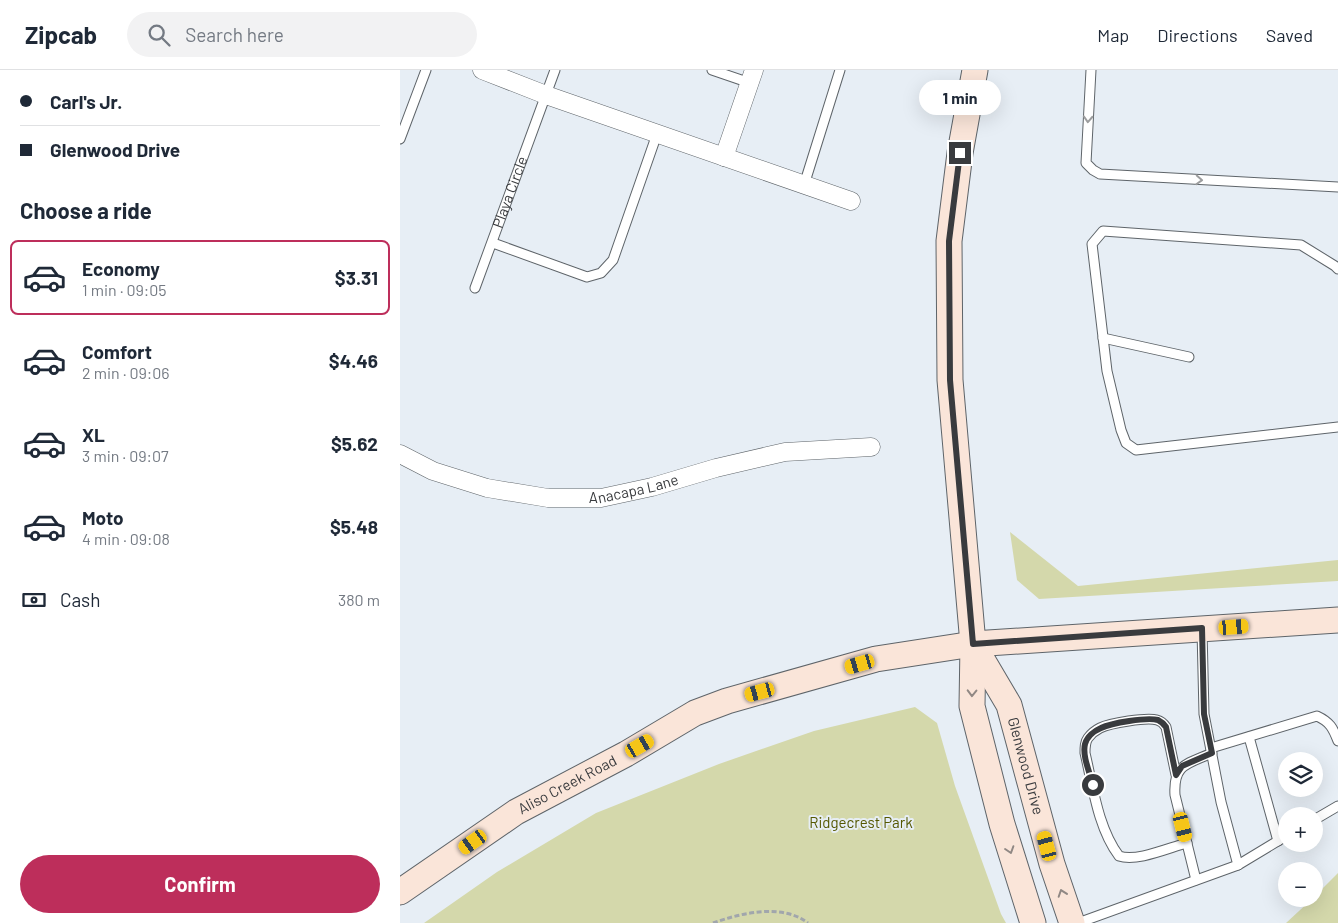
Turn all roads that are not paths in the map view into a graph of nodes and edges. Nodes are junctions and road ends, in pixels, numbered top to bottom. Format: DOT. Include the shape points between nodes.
graph roads {
  1 [pos="426,70"];
  2 [pos="482,70"];
  3 [pos="555,70"];
  4 [pos="712,70"];
  5 [pos="840,70"];
  6 [pos="975,70"];
  7 [pos="1091,70"];
  8 [pos="752,76"];
  9 [pos="546,95"];
  10 [pos="657,134"];
  11 [pos="400,139"];
  12 [pos="724,157"];
  13 [pos="804,185"];
  14 [pos="1338,187"];
  15 [pos="851,201"];
  16 [pos="493,243"];
  17 [pos="1337,266"];
  18 [pos="475,288"];
  19 [pos="1103,338"];
  20 [pos="1189,357"];
  21 [pos="1338,427"];
  22 [pos="871,447"];
  23 [pos="400,454"];
  24 [pos="1338,620"];
  25 [pos="1202,628"];
  26 [pos="973,644"];
  27 [pos="1248,737"];
  28 [pos="1338,741"];
  29 [pos="1211,751"];
  30 [pos="1176,775"];
  31 [pos="1338,806"];
  32 [pos="1323,815"];
  33 [pos="1278,841"];
  34 [pos="1187,843"];
  35 [pos="1238,865"];
  36 [pos="1196,880"];
  37 [pos="400,892"];
  38 [pos="1033,923"];
  39 [pos="1072,923"];
  40 [pos="1078,923"];
  1 -- 11 [label="lane"];
  2 -- 9 [label="street"];
  3 -- 9 [label="lane, Playa Circle"];
  4 -- 8 [label="lane"];
  5 -- 13 [label="lane"];
  6 -- 26 [label="main road, Glenwood Drive" via="949,241 950,380"];
  7 -- 14 [label="lane, one-way" via="1086,163 1100,174"];
  8 -- 12 [label="street"];
  9 -- 10 [label="street"];
  9 -- 16 [label="lane, Playa Circle"];
  10 -- 12 [label="street"];
  10 -- 16 [label="lane" via="613,260 601,273 587,277"];
  12 -- 13 [label="street"];
  13 -- 15 [label="street"];
  16 -- 18 [label="lane, Playa Circle"];
  17 -- 19 [label="lane" via="1301,245 1103,231 1092,244"];
  19 -- 20 [label="lane"];
  19 -- 21 [label="lane" via="1121,430 1126,443 1136,450"];
  22 -- 23 [label="street, Anacapa Lane" via="785,452 601,498 548,498 487,488 433,471"];
  24 -- 25 [label="main road, Aliso Creek Road"];
  25 -- 26 [label="main road, Aliso Creek Road"];
  25 -- 29 [label="lane" via="1204,714"];
  26 -- 37 [label="main road, Aliso Creek Road" via="876,659 726,701 695,713 516,812"];
  26 -- 38 [label="main road, Glenwood Drive, one-way" via="972,706 1002,824"];
  39 -- 26 [label="main road, Glenwood Drive, one-way" via="1052,864 1009,705"];
  27 -- 28 [label="lane" via="1317,716 1333,726"];
  27 -- 29 [label="lane"];
  27 -- 33 [label="lane"];
  29 -- 30 [label="lane" via="1182,766"];
  29 -- 35 [label="lane"];
  30 -- 34 [label="lane" via="1175,795"];
  30 -- 34 [label="lane" via="1166,727 1156,720 1109,725 1094,732 1085,744 1101,818 1119,856 1136,858"];
  31 -- 32 [label="lane"];
  33 -- 35 [label="lane"];
  34 -- 36 [label="lane"];
  35 -- 36 [label="lane"];
  36 -- 40 [label="lane"];
}
